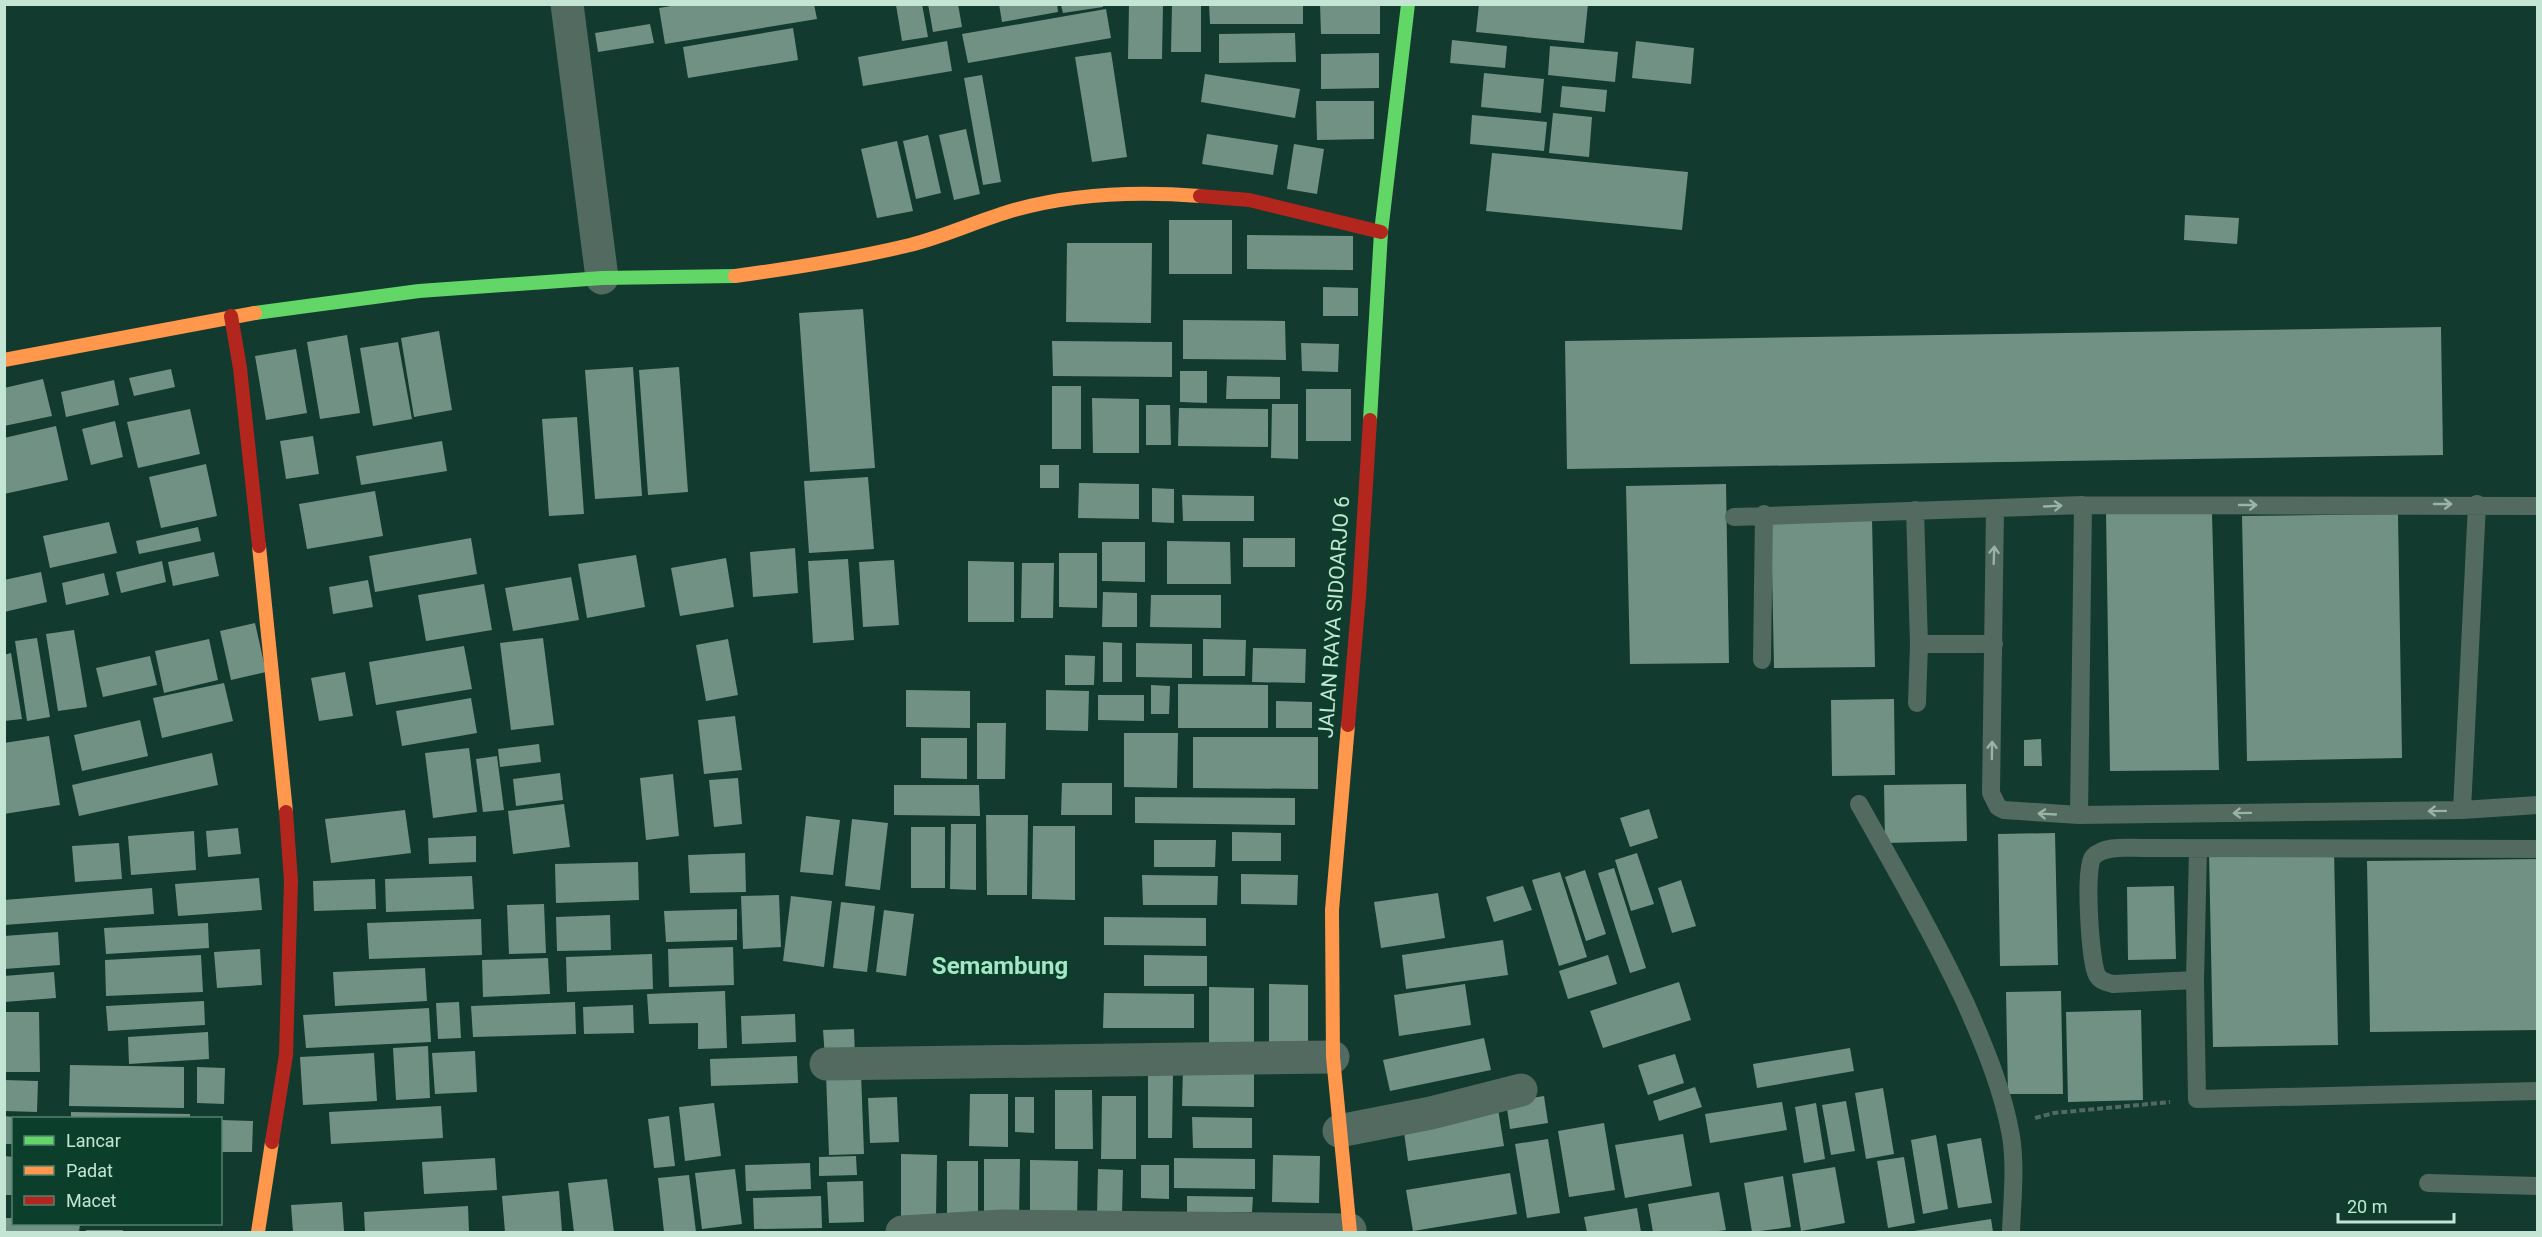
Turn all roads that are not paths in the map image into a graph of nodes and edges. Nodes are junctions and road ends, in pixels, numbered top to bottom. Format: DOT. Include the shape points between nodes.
graph roads {
  1 [pos="567,4"];
  2 [pos="1408,4"];
  3 [pos="1381,232"];
  4 [pos="602,278"];
  5 [pos="231,316"];
  6 [pos="4,360"];
  7 [pos="2477,504"];
  8 [pos="2083,505"];
  9 [pos="2538,506"];
  10 [pos="1995,509"];
  11 [pos="1915,510"];
  12 [pos="1764,514"];
  13 [pos="1734,517"];
  14 [pos="1919,644"];
  15 [pos="1994,644"];
  16 [pos="1762,660"];
  17 [pos="1917,703"];
  18 [pos="1859,804"];
  19 [pos="2538,805"];
  20 [pos="2462,810"];
  21 [pos="2079,815"];
  22 [pos="2198,849"];
  23 [pos="2538,849"];
  24 [pos="2195,980"];
  25 [pos="1333,1057"];
  26 [pos="826,1064"];
  27 [pos="1521,1090"];
  28 [pos="2538,1091"];
  29 [pos="1339,1131"];
  30 [pos="2428,1183"];
  31 [pos="2538,1186"];
  32 [pos="1350,1232"];
  33 [pos="258,1233"];
  34 [pos="902,1233"];
  35 [pos="2011,1233"];
  1 -- 4 [label="street"];
  2 -- 3 [label="street, JALAN RAYA SIDOARJO 6"];
  3 -- 4 [label="street" via="1249,200 1163,193 1077,197 1015,210 913,244 820,265 729,277"];
  3 -- 25 [label="street, JALAN RAYA SIDOARJO 6" via="1359,596 1332,909"];
  4 -- 5 [label="street" via="419,291"];
  5 -- 6 [label="street"];
  5 -- 33 [label="street" via="284,764 291,881 286,1055"];
  8 -- 7 [label="lane, one-way"];
  7 -- 9 [label="lane"];
  7 -- 20 [label="lane"];
  10 -- 8 [label="lane, one-way"];
  8 -- 21 [label="lane"];
  10 -- 11 [label="lane"];
  15 -- 10 [label="lane, one-way"];
  11 -- 12 [label="lane"];
  11 -- 14 [label="lane"];
  12 -- 13 [label="lane"];
  12 -- 16 [label="lane"];
  14 -- 15 [label="lane"];
  14 -- 17 [label="lane"];
  21 -- 15 [label="lane, one-way" via="2004,810 1994,801"];
  18 -- 35 [label="lane" via="1939,948 1980,1035 2011,1136"];
  19 -- 20 [label="lane"];
  20 -- 21 [label="lane, one-way"];
  22 -- 23 [label="lane"];
  22 -- 24 [label="lane"];
  22 -- 24 [label="lane" via="2106,850 2092,858 2088,871 2091,945 2098,977 2113,984"];
  24 -- 28 [label="lane" via="2197,1099"];
  25 -- 26 [label="street"];
  25 -- 29 [label="street, JALAN RAYA SIDOARJO 6"];
  27 -- 29 [label="street"];
  29 -- 32 [label="street, JALAN RAYA SIDOARJO 6"];
  30 -- 31 [label="lane"];
  32 -- 34 [label="street" via="1003,1226"];
}
